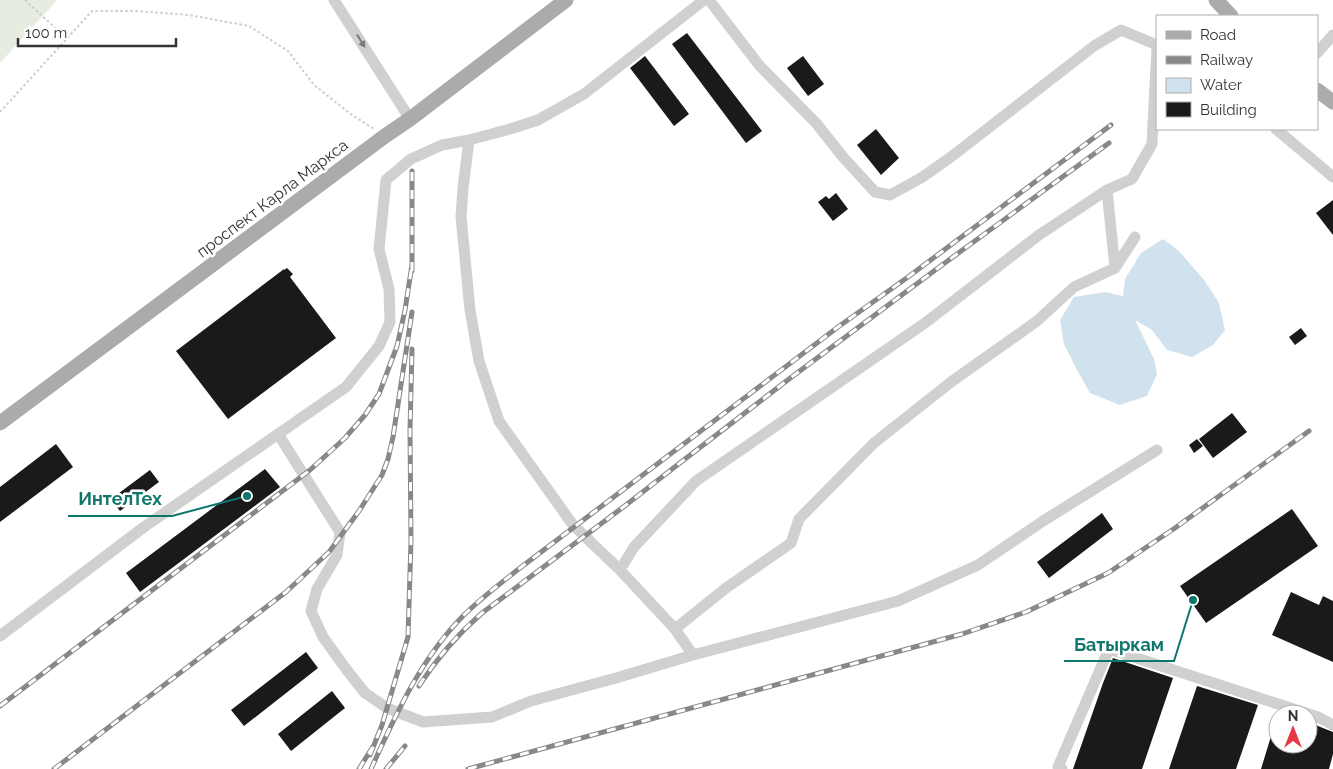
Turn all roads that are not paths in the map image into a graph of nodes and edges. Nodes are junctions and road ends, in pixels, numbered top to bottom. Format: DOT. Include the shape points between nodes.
graph roads {
  1 [pos="334,0"];
  2 [pos="566,0"];
  3 [pos="704,0"];
  4 [pos="709,0"];
  5 [pos="1216,0"];
  6 [pos="1230,15"];
  7 [pos="1333,35"];
  8 [pos="1156,46"];
  9 [pos="1318,52"];
  10 [pos="1156,66"];
  11 [pos="1318,91"];
  12 [pos="1333,102"];
  13 [pos="410,119"];
  14 [pos="1277,130"];
  15 [pos="469,140"];
  16 [pos="1333,177"];
  17 [pos="1107,190"];
  18 [pos="1136,237"];
  19 [pos="1114,268"];
  20 [pos="0,424"];
  21 [pos="278,434"];
  22 [pos="1157,450"];
  23 [pos="620,570"];
  24 [pos="675,629"];
  25 [pos="0,636"];
  26 [pos="693,655"];
  27 [pos="1333,725"];
  28 [pos="1062,769"];
  1 -- 13 [label="lane, one-way"];
  2 -- 13 [label="main road, проспект Карла Маркса"];
  3 -- 15 [label="lane" via="584,94 538,120"];
  4 -- 8 [label="lane" via="759,65 816,122 874,192 890,195 952,158 1094,46 1121,30"];
  5 -- 6 [label="main road"];
  7 -- 9 [label="lane"];
  10 -- 17 [label="lane" via="1152,144 1132,179"];
  11 -- 12 [label="main road"];
  13 -- 20 [label="main road, проспект Карла Маркса"];
  14 -- 16 [label="lane"];
  15 -- 21 [label="lane" via="442,145 411,159 386,180 379,249 389,289 390,322 379,346 346,387"];
  15 -- 23 [label="lane" via="461,216 470,310 479,361 498,420 573,525"];
  17 -- 19 [label="lane"];
  17 -- 23 [label="lane" via="1039,235 925,323 696,482 634,547"];
  18 -- 19 [label="lane"];
  19 -- 24 [label="lane" via="1074,287 1037,321 874,442 799,519 791,543 726,588"];
  21 -- 25 [label="lane" via="144,527"];
  21 -- 26 [label="lane" via="340,532 337,554 317,590 311,611 323,637 346,669 365,693 387,708 423,722 492,716 531,701"];
  22 -- 26 [label="lane" via="978,565 898,601"];
  23 -- 24 [label="lane"];
  24 -- 26 [label="lane"];
  27 -- 28 [label="lane" via="1318,717 1109,649 1058,767"];
}
